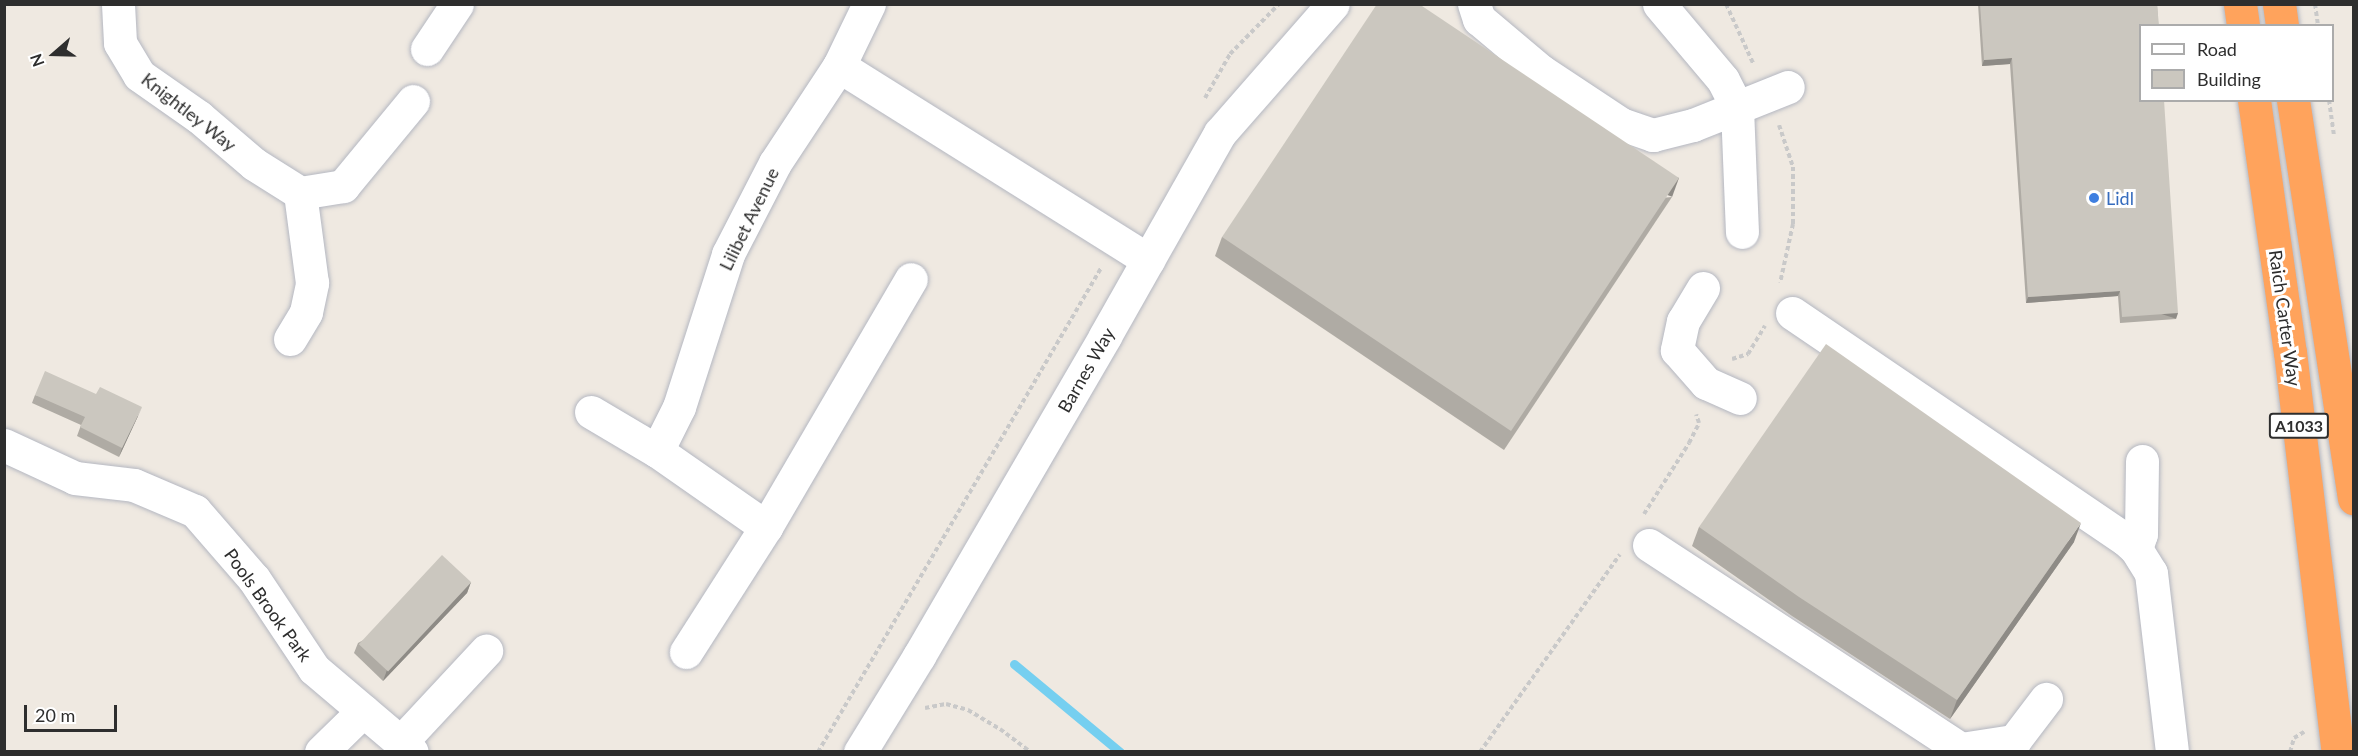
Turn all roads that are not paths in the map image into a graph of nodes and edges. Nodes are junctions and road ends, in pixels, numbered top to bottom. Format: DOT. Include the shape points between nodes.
graph roads {
  1 [pos="118,4"];
  2 [pos="457,4"];
  3 [pos="869,4"];
  4 [pos="1333,4"];
  5 [pos="1474,4"];
  6 [pos="1659,4"];
  7 [pos="2240,4"];
  8 [pos="2279,4"];
  9 [pos="2243,24"];
  10 [pos="2282,24"];
  11 [pos="427,49"];
  12 [pos="838,66"];
  13 [pos="1788,87"];
  14 [pos="413,101"];
  15 [pos="2254,102"];
  16 [pos="2293,102"];
  17 [pos="1737,108"];
  18 [pos="300,193"];
  19 [pos="1742,232"];
  20 [pos="1148,260"];
  21 [pos="910,279"];
  22 [pos="1703,288"];
  23 [pos="1792,313"];
  24 [pos="290,339"];
  25 [pos="1740,398"];
  26 [pos="591,412"];
  27 [pos="4,445"];
  28 [pos="657,451"];
  29 [pos="2142,461"];
  30 [pos="2354,498"];
  31 [pos="766,527"];
  32 [pos="1649,545"];
  33 [pos="2136,549"];
  34 [pos="486,651"];
  35 [pos="686,652"];
  36 [pos="2046,699"];
  37 [pos="363,711"];
  38 [pos="406,747"];
  39 [pos="2172,751"];
  40 [pos="321,752"];
  41 [pos="860,752"];
  42 [pos="2338,752"];
  1 -- 18 [label="street, Knightley Way" via="120,43 139,75 199,117 254,164"];
  2 -- 11 [label="street"];
  3 -- 12 [label="street, Lilibet Avenue"];
  4 -- 20 [label="street, Barnes Way" via="1220,133"];
  5 -- 17 [label="street" via="1479,19 1524,57 1621,124 1653,135 1694,126"];
  6 -- 17 [label="street" via="1723,80"];
  7 -- 9 [label="highway"];
  8 -- 10 [label="highway"];
  12 -- 20 [label="street"];
  12 -- 28 [label="street, Lilibet Avenue" via="776,163 728,254 679,407"];
  13 -- 17 [label="street"];
  14 -- 18 [label="street" via="343,186"];
  15 -- 42 [label="highway, Raich Carter Way / A1033" via="2290,352"];
  16 -- 30 [label="highway, A1033"];
  17 -- 19 [label="street"];
  18 -- 24 [label="street" via="312,283 306,312"];
  20 -- 41 [label="street, Barnes Way"];
  21 -- 31 [label="street"];
  22 -- 25 [label="street" via="1683,321 1677,350 1706,382"];
  23 -- 33 [label="street"];
  26 -- 28 [label="street"];
  27 -- 37 [label="street, Pools Brook Park" via="75,478 135,485 195,511 254,579 314,669"];
  28 -- 31 [label="street"];
  29 -- 33 [label="street" via="2141,534"];
  31 -- 35 [label="street"];
  32 -- 36 [label="street" via="1961,749 2014,741"];
  33 -- 39 [label="street" via="2151,573"];
  34 -- 38 [label="street, Pools Brook Park"];
  37 -- 38 [label="street, Pools Brook Park"];
  37 -- 40 [label="street"];
}
